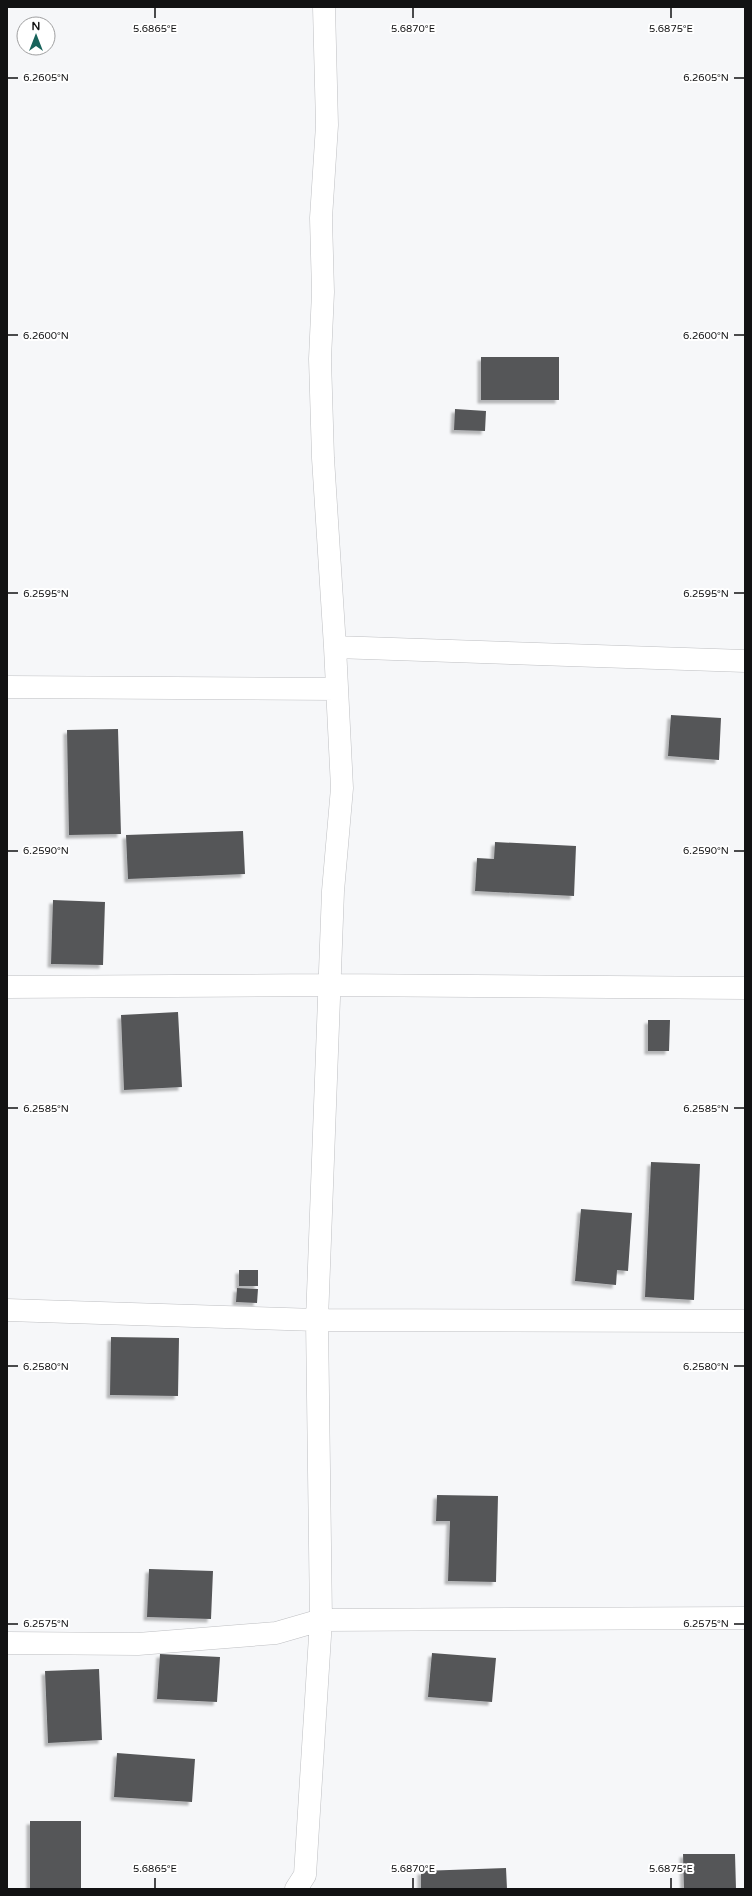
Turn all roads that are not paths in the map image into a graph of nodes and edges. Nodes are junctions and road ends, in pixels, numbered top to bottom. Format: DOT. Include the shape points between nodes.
graph roads {
  1 [pos="324,7"];
  2 [pos="335,647"];
  3 [pos="745,661"];
  4 [pos="7,687"];
  5 [pos="337,689"];
  6 [pos="328,985"];
  7 [pos="7,987"];
  8 [pos="745,988"];
  9 [pos="7,1310"];
  10 [pos="317,1320"];
  11 [pos="745,1322"];
  12 [pos="745,1618"];
  13 [pos="321,1620"];
  14 [pos="7,1643"];
  15 [pos="302,1884"];
  1 -- 2 [label="street" via="327,126 321,218 323,292 320,359 323,458"];
  2 -- 3 [label="street"];
  2 -- 5 [label="street"];
  4 -- 5 [label="street"];
  5 -- 6 [label="street" via="342,788 332,891"];
  6 -- 7 [label="street"];
  6 -- 8 [label="street"];
  6 -- 10 [label="street"];
  9 -- 10 [label="street"];
  10 -- 11 [label="street"];
  10 -- 13 [label="street"];
  12 -- 13 [label="street"];
  13 -- 14 [label="street" via="276,1633 138,1644"];
  13 -- 15 [label="street"];
}
